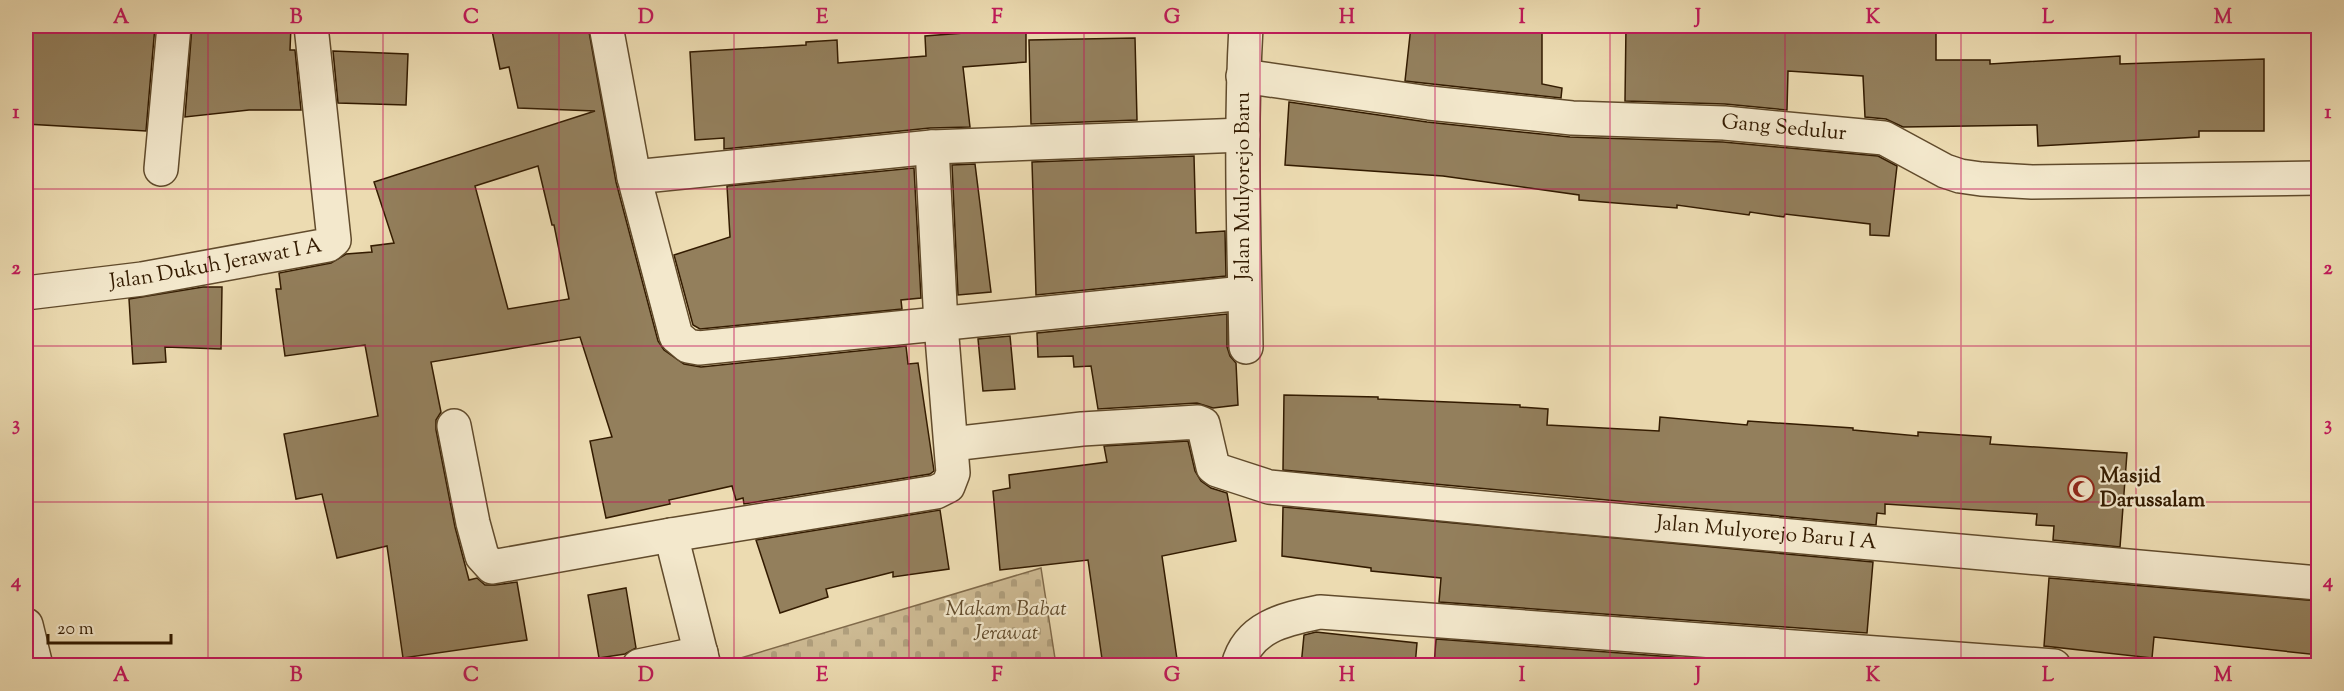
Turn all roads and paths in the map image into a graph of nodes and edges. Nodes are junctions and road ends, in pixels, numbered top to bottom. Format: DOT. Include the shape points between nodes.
graph roads {
  1 [pos="174,26"];
  2 [pos="311,26"];
  3 [pos="606,26"];
  4 [pos="1246,26"];
  5 [pos="1244,76"];
  6 [pos="1243,135"];
  7 [pos="932,147"];
  8 [pos="162,168"];
  9 [pos="634,177"];
  10 [pos="2319,178"];
  11 [pos="26,293"];
  12 [pos="1244,293"];
  13 [pos="941,325"];
  14 [pos="1246,347"];
  15 [pos="453,426"];
  16 [pos="952,444"];
  17 [pos="671,535"];
  18 [pos="2319,583"];
  19 [pos="26,625"];
  20 [pos="1817,657"];
  21 [pos="702,659"];
  22 [pos="1986,663"];
  23 [pos="36,666"];
  24 [pos="639,666"];
  25 [pos="1238,666"];
  26 [pos="2054,666"];
  1 -- 8 [label="street"];
  2 -- 11 [label="street, Jalan Dukuh Jerawat I A" via="334,240 142,279"];
  3 -- 9 [label="street"];
  4 -- 5 [label="street, Jalan Mulyorejo Baru"];
  5 -- 6 [label="street, Jalan Mulyorejo Baru"];
  5 -- 10 [label="street, Gang Sedulur" via="1430,103 1572,118 1724,123 1884,138 1945,171 1981,178 2032,182"];
  6 -- 7 [label="street"];
  6 -- 12 [label="street, Jalan Mulyorejo Baru"];
  7 -- 9 [label="street"];
  7 -- 13 [label="street"];
  9 -- 13 [label="street" via="676,336 688,346"];
  12 -- 13 [label="street"];
  12 -- 14 [label="street, Jalan Mulyorejo Baru"];
  13 -- 16 [label="street"];
  15 -- 17 [label="street" via="482,556 492,567"];
  16 -- 17 [label="street" via="954,473 948,486 936,492"];
  16 -- 18 [label="street, Jalan Mulyorejo Baru I A" via="1082,429 1198,422 1203,424 1217,471 1269,487"];
  17 -- 21 [label="street"];
  19 -- 23 [label="street"];
  20 -- 22 [label="street"];
  20 -- 25 [label="street" via="1320,612 1283,619 1254,636 1241,653"];
  21 -- 24 [label="street"];
  22 -- 26 [label="street"];
}
